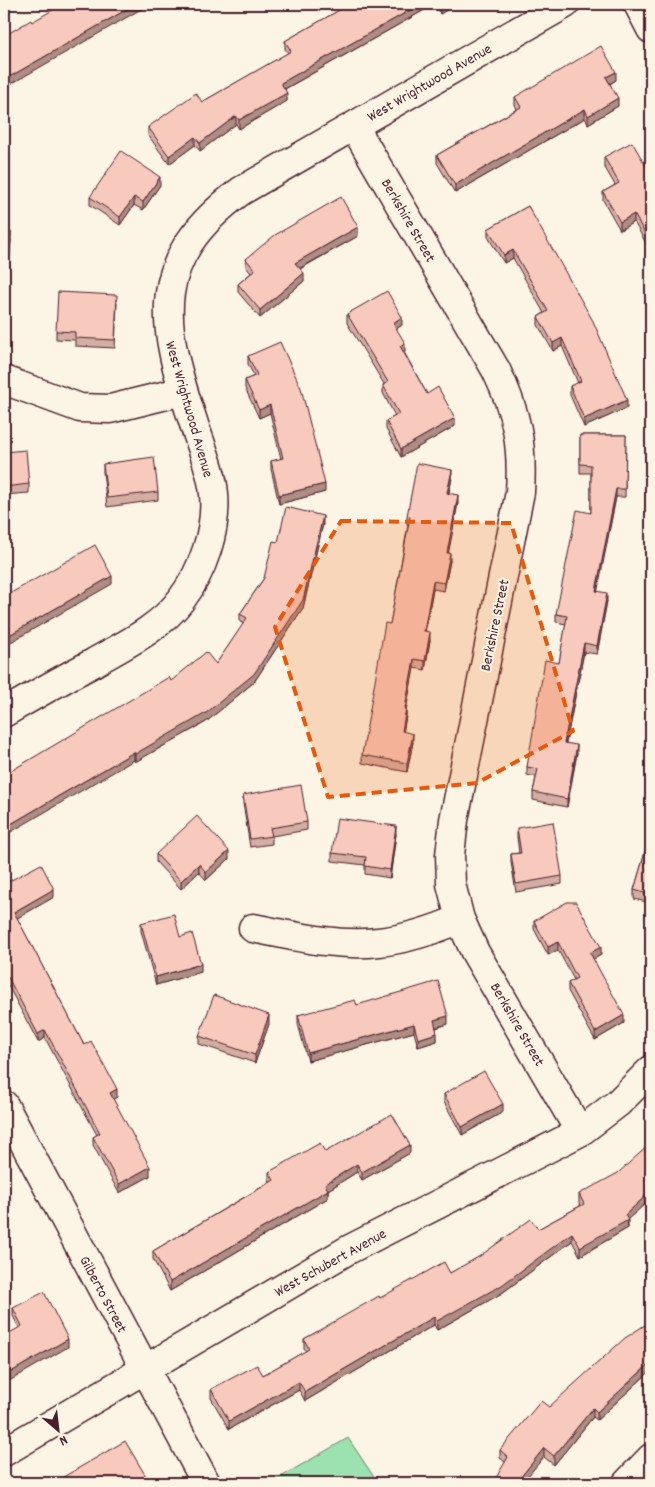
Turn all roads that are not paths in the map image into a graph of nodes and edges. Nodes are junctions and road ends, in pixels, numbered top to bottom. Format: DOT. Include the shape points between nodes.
graph roads {
  1 [pos="565,4"];
  2 [pos="638,4"];
  3 [pos="651,29"];
  4 [pos="354,126"];
  5 [pos="4,380"];
  6 [pos="182,391"];
  7 [pos="4,713"];
  8 [pos="460,919"];
  9 [pos="253,928"];
  10 [pos="651,1070"];
  11 [pos="4,1105"];
  12 [pos="580,1132"];
  13 [pos="145,1370"];
  14 [pos="4,1452"];
  15 [pos="651,1458"];
  16 [pos="206,1483"];
  17 [pos="628,1483"];
  1 -- 4 [label="street, West Wrightwood Avenue"];
  2 -- 3 [label="street"];
  4 -- 6 [label="street, West Wrightwood Avenue" via="241,191 201,225 176,264 168,306 169,339"];
  4 -- 8 [label="street, Berkshire Street" via="496,370 519,430 522,460 516,517 454,820 451,884"];
  5 -- 6 [label="street" via="80,408 110,409"];
  6 -- 7 [label="street, West Wrightwood Avenue" via="214,493 204,558 194,581 180,601 145,634"];
  8 -- 9 [label="street" via="427,932 378,942 318,941"];
  8 -- 12 [label="street, Berkshire Street" via="475,952"];
  10 -- 12 [label="street, West Schubert Avenue" via="618,1103"];
  11 -- 13 [label="street, Gilberto Street"];
  12 -- 13 [label="street, West Schubert Avenue" via="348,1250"];
  13 -- 14 [label="street, West Schubert Avenue"];
  13 -- 16 [label="street, Gilberto Street"];
  15 -- 17 [label="street"];
}
